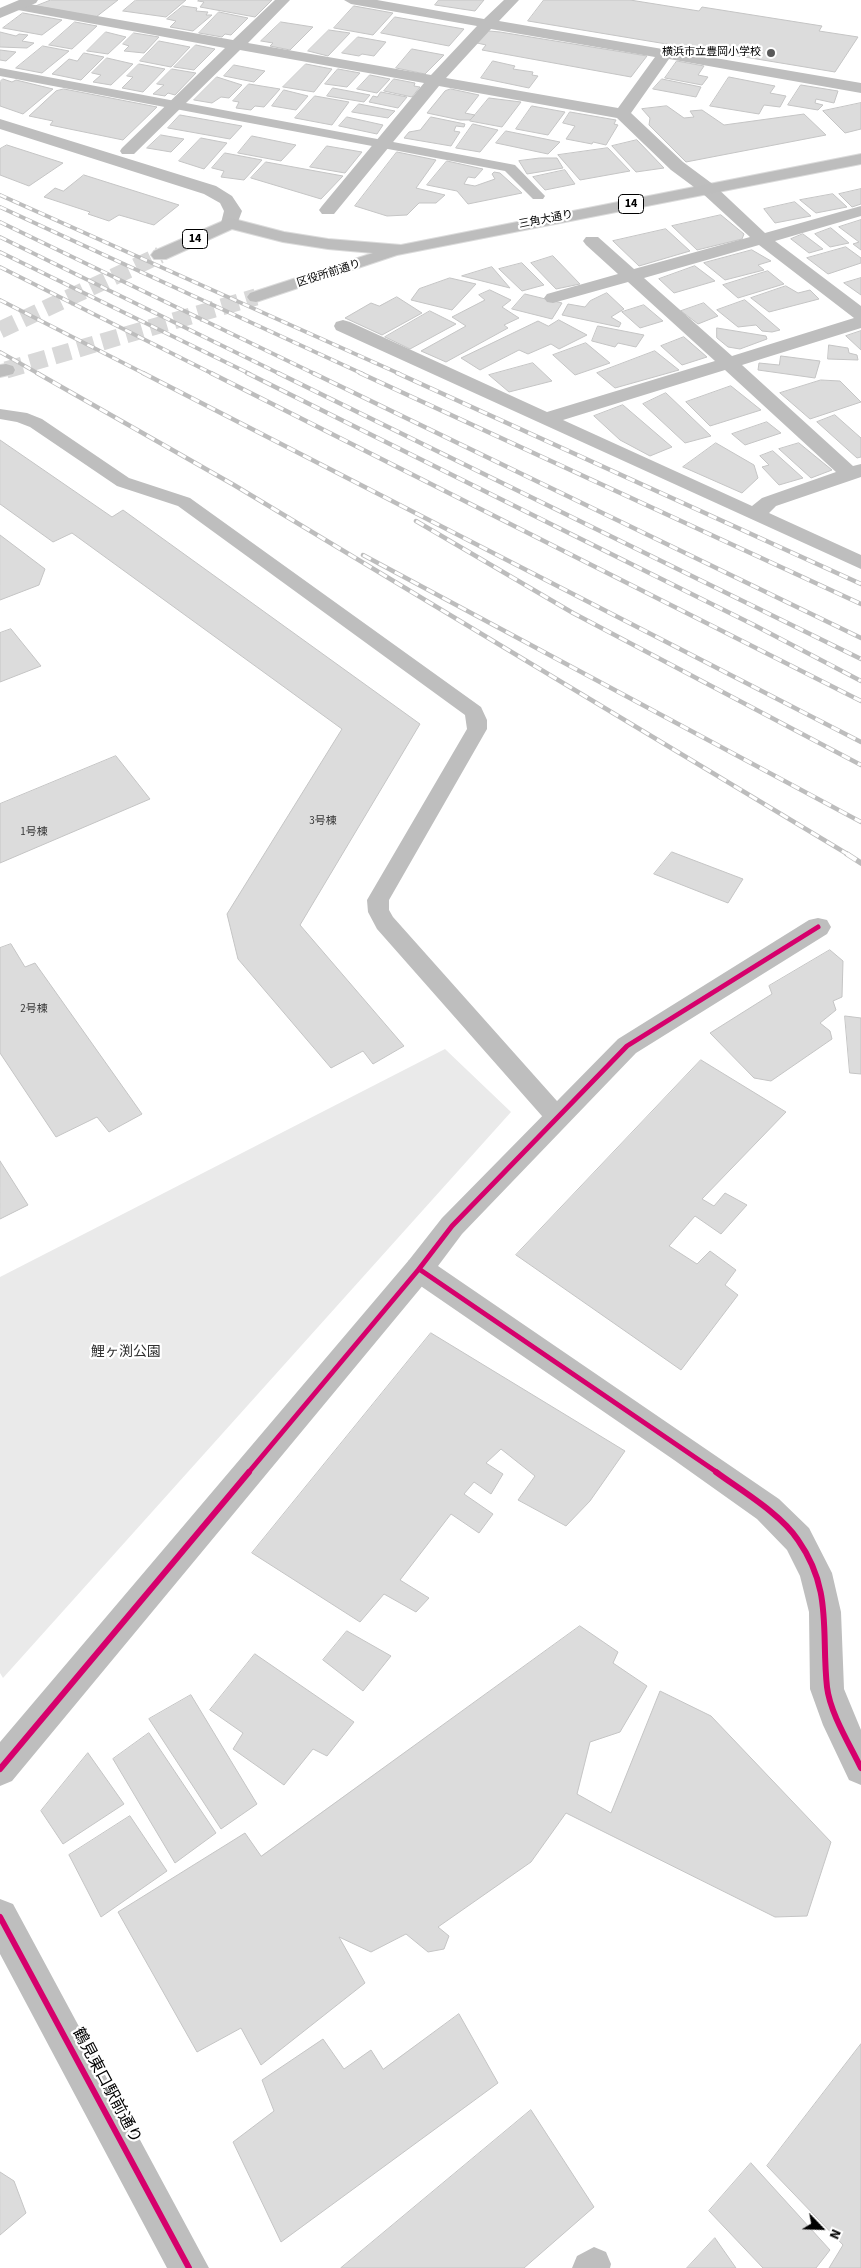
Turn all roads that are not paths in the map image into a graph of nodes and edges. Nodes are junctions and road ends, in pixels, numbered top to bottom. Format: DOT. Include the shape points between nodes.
graph roads {
  1 [pos="283,0"];
  2 [pos="352,0"];
  3 [pos="512,0"];
  4 [pos="25,3"];
  5 [pos="0,14"];
  6 [pos="487,23"];
  7 [pos="236,46"];
  8 [pos="665,54"];
  9 [pos="0,72"];
  10 [pos="435,81"];
  11 [pos="861,88"];
  12 [pos="175,105"];
  13 [pos="622,114"];
  14 [pos="0,124"];
  15 [pos="382,143"];
  16 [pos="128,151"];
  17 [pos="861,159"];
  18 [pos="708,189"];
  19 [pos="538,196"];
  20 [pos="328,210"];
  21 [pos="861,211"];
  22 [pos="230,222"];
  23 [pos="762,239"];
  24 [pos="592,241"];
  25 [pos="401,250"];
  26 [pos="160,255"];
  27 [pos="631,276"];
  28 [pos="256,297"];
  29 [pos="552,298"];
  30 [pos="861,315"];
  31 [pos="861,322"];
  32 [pos="344,326"];
  33 [pos="730,364"];
  34 [pos="0,414"];
  35 [pos="545,419"];
  36 [pos="855,472"];
  37 [pos="755,514"];
  38 [pos="861,563"];
  39 [pos="818,927"];
  40 [pos="557,1117"];
  41 [pos="419,1269"];
  42 [pos="861,1768"];
  43 [pos="0,1769"];
  44 [pos="0,1917"];
  45 [pos="190,2268"];
  1 -- 7 [label="street"];
  2 -- 6 [label="street"];
  3 -- 6 [label="street"];
  4 -- 5 [label="street"];
  4 -- 7 [label="street"];
  6 -- 8 [label="street"];
  6 -- 10 [label="street"];
  7 -- 10 [label="street"];
  7 -- 12 [label="street"];
  8 -- 11 [label="street"];
  8 -- 13 [label="street"];
  9 -- 12 [label="lane"];
  10 -- 13 [label="street"];
  10 -- 15 [label="street"];
  12 -- 15 [label="lane"];
  12 -- 16 [label="street"];
  13 -- 18 [label="street" via="677,166"];
  14 -- 22 [label="street" via="210,190 226,200 232,210"];
  15 -- 19 [label="lane" via="510,168"];
  15 -- 20 [label="street"];
  17 -- 18 [label="main road, 三角大通り / 14"];
  18 -- 23 [label="street"];
  18 -- 25 [label="main road, 三角大通り / 14"];
  21 -- 23 [label="street"];
  22 -- 25 [label="main road, 三角大通り / 14" via="328,244"];
  22 -- 26 [label="main road, 14"];
  23 -- 27 [label="street"];
  23 -- 30 [label="street"];
  24 -- 27 [label="street"];
  25 -- 28 [label="main road, 区役所前通り / 14"];
  27 -- 29 [label="street"];
  27 -- 33 [label="street"];
  31 -- 33 [label="street"];
  32 -- 35 [label="street"];
  33 -- 35 [label="street"];
  33 -- 36 [label="street"];
  34 -- 40 [label="lane" via="36,423 123,482 184,502 474,712 477,729 376,907 379,915"];
  35 -- 37 [label="street"];
  36 -- 37 [label="street" via="769,502"];
  37 -- 38 [label="street"];
  39 -- 40 [label="street" via="627,1046"];
  40 -- 41 [label="street" via="452,1226"];
  41 -- 42 [label="street" via="768,1509 798,1539 816,1573 825,1612 827,1689"];
  41 -- 43 [label="street"];
  44 -- 45 [label="street, 鶴見東口駅前通り"];
}
